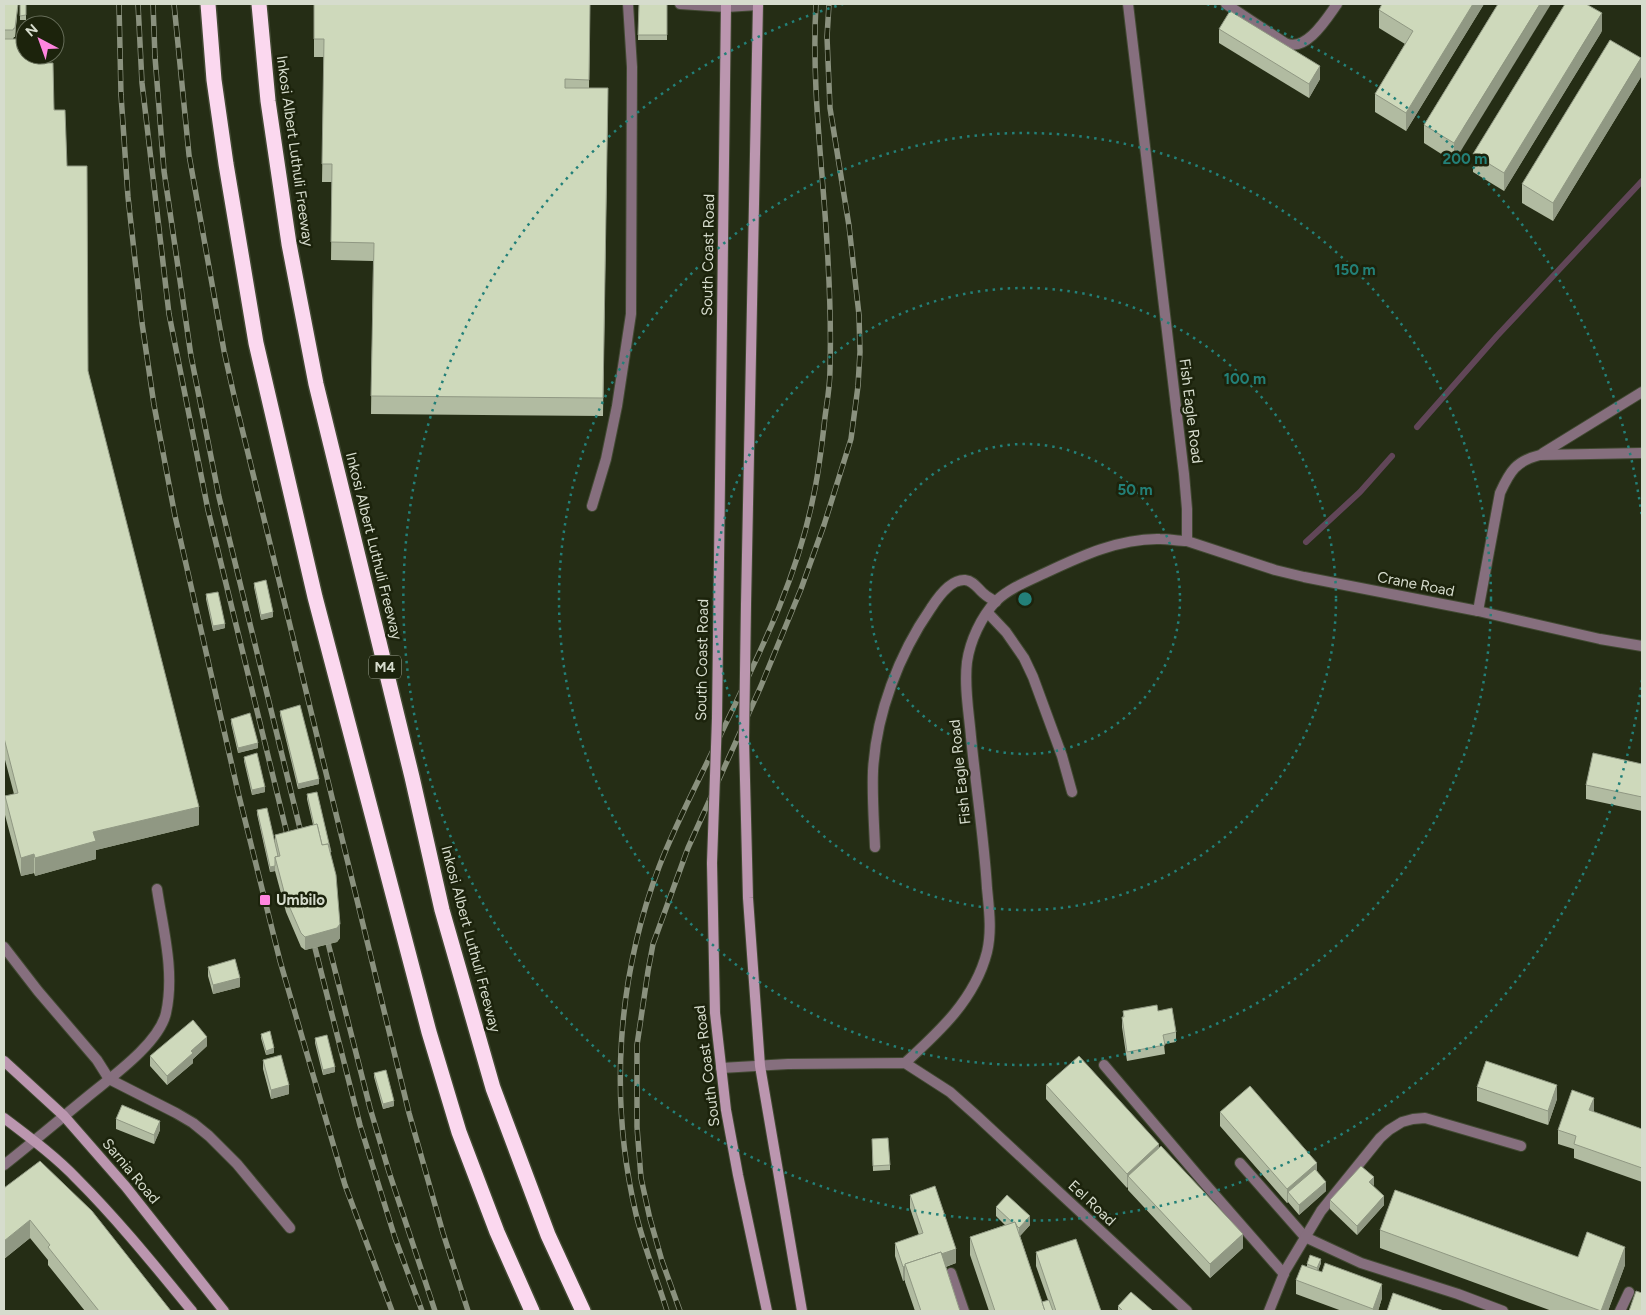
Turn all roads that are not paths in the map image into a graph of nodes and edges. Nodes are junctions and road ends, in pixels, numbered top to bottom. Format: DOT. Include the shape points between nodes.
graph roads {
  1 [pos="208,4"];
  2 [pos="259,4"];
  3 [pos="628,4"];
  4 [pos="680,4"];
  5 [pos="758,4"];
  6 [pos="1128,4"];
  7 [pos="1226,4"];
  8 [pos="1335,4"];
  9 [pos="726,6"];
  10 [pos="1642,392"];
  11 [pos="1642,453"];
  12 [pos="1540,455"];
  13 [pos="592,506"];
  14 [pos="1187,541"];
  15 [pos="996,602"];
  16 [pos="1478,612"];
  17 [pos="988,613"];
  18 [pos="1642,646"];
  19 [pos="1072,792"];
  20 [pos="875,847"];
  21 [pos="157,888"];
  22 [pos="4,946"];
  23 [pos="4,1061"];
  24 [pos="905,1062"];
  25 [pos="1104,1065"];
  26 [pos="760,1066"];
  27 [pos="721,1068"];
  28 [pos="109,1079"];
  29 [pos="64,1116"];
  30 [pos="4,1118"];
  31 [pos="34,1141"];
  32 [pos="1520,1146"];
  33 [pos="1240,1163"];
  34 [pos="4,1165"];
  35 [pos="290,1228"];
  36 [pos="1305,1237"];
  37 [pos="951,1273"];
  38 [pos="1284,1274"];
  39 [pos="1629,1292"];
  40 [pos="192,1311"];
  41 [pos="224,1311"];
  42 [pos="532,1311"];
  43 [pos="583,1311"];
  44 [pos="767,1311"];
  45 [pos="802,1311"];
  46 [pos="964,1311"];
  47 [pos="1187,1311"];
  48 [pos="1269,1311"];
  49 [pos="1503,1311"];
  50 [pos="1620,1311"];
  1 -- 42 [label="highway" via="216,90 256,342 315,597 429,1032 459,1132 497,1232"];
  2 -- 43 [label="highway, Inkosi Albert Luthuli Freeway / M4" via="268,101 289,244 316,384 442,910 493,1088 548,1235"];
  3 -- 13 [label="street" via="632,67 631,314 617,406"];
  4 -- 9 [label="street"];
  5 -- 9 [label="street"];
  5 -- 26 [label="street, bridge" via="744,740 748,898"];
  6 -- 14 [label="street, Fish Eagle Road" via="1184,474"];
  7 -- 8 [label="street" via="1292,46 1301,44 1315,33"];
  9 -- 27 [label="street, South Coast Road, bridge" via="717,718 712,863 715,1013"];
  10 -- 12 [label="street"];
  11 -- 12 [label="street"];
  12 -- 16 [label="street" via="1519,463 1500,493"];
  14 -- 15 [label="street, Fish Eagle Road" via="1159,539 1132,542 1089,553 1013,588"];
  14 -- 16 [label="street, Crane Road" via="1275,570"];
  15 -- 17 [label="street, Fish Eagle Road"];
  15 -- 20 [label="street" via="973,582 961,580 944,592 919,624 888,691 882,712 873,770"];
  16 -- 18 [label="street, Crane Road"];
  17 -- 19 [label="street" via="1006,632 1033,677"];
  17 -- 24 [label="street, Fish Eagle Road" via="977,629 969,653 966,683 986,866 989,941 981,971 962,1006"];
  21 -- 28 [label="street" via="168,959 166,1014 153,1038"];
  22 -- 28 [label="street"];
  23 -- 29 [label="street, Sarnia Road"];
  24 -- 26 [label="street"];
  24 -- 47 [label="street, Eel Road" via="950,1092"];
  25 -- 38 [label="street"];
  26 -- 27 [label="street"];
  26 -- 45 [label="street"];
  27 -- 44 [label="street, South Coast Road" via="738,1175"];
  28 -- 29 [label="street"];
  28 -- 35 [label="street" via="176,1113 209,1136 237,1164"];
  29 -- 31 [label="street"];
  29 -- 41 [label="street, Sarnia Road" via="126,1187"];
  30 -- 31 [label="street"];
  31 -- 34 [label="street"];
  31 -- 40 [label="street" via="76,1178"];
  32 -- 36 [label="street" via="1426,1118 1402,1122 1380,1138 1335,1192"];
  33 -- 36 [label="street"];
  36 -- 38 [label="street"];
  36 -- 49 [label="street" via="1361,1262"];
  37 -- 46 [label="street"];
  38 -- 48 [label="street"];
  39 -- 50 [label="street"];
}
